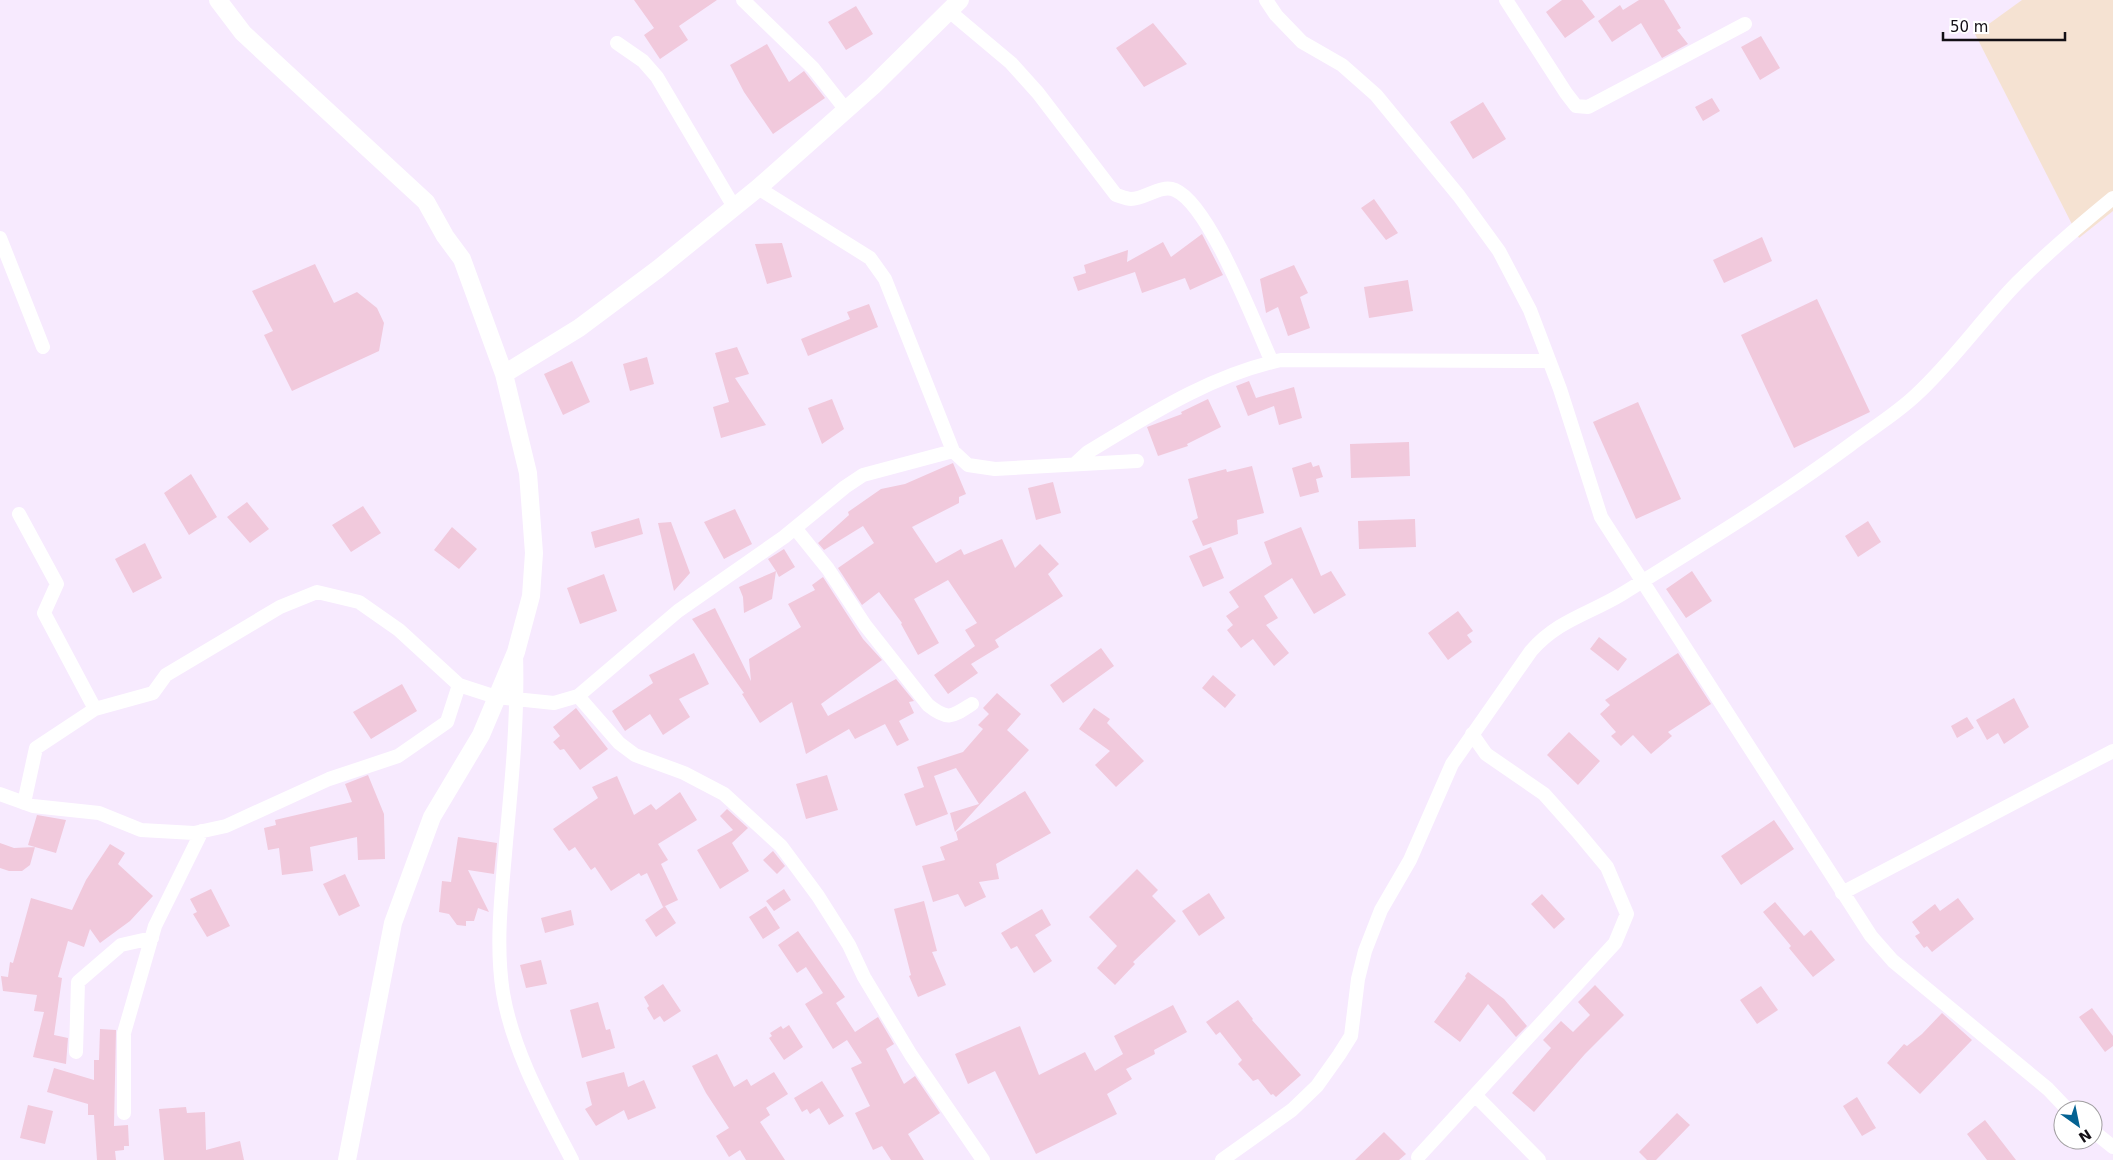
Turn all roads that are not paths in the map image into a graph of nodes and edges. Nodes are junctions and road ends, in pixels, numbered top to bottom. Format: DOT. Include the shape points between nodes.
graph roads {
  1 [pos="218,0"];
  2 [pos="743,0"];
  3 [pos="1266,0"];
  4 [pos="1506,0"];
  5 [pos="955,6"];
  6 [pos="1745,24"];
  7 [pos="617,43"];
  8 [pos="846,110"];
  9 [pos="758,188"];
  10 [pos="2113,198"];
  11 [pos="734,207"];
  12 [pos="0,238"];
  13 [pos="43,347"];
  14 [pos="1549,361"];
  15 [pos="1272,362"];
  16 [pos="504,374"];
  17 [pos="953,451"];
  18 [pos="1137,461"];
  19 [pos="1076,463"];
  20 [pos="19,514"];
  21 [pos="795,528"];
  22 [pos="1643,581"];
  23 [pos="516,652"];
  24 [pos="459,685"];
  25 [pos="578,696"];
  26 [pos="496,698"];
  27 [pos="518,699"];
  28 [pos="972,704"];
  29 [pos="95,708"];
  30 [pos="1472,734"];
  31 [pos="2113,751"];
  32 [pos="0,794"];
  33 [pos="24,803"];
  34 [pos="202,831"];
  35 [pos="1842,893"];
  36 [pos="152,938"];
  37 [pos="76,1052"];
  38 [pos="1475,1095"];
  39 [pos="2058,1100"];
  40 [pos="124,1112"];
  41 [pos="1418,1157"];
  42 [pos="347,1160"];
  43 [pos="572,1160"];
  44 [pos="983,1160"];
  45 [pos="1222,1160"];
  46 [pos="1539,1160"];
  1 -- 16 [label="street" via="243,33 426,202 462,259"];
  2 -- 8 [label="street" via="813,68"];
  3 -- 14 [label="street" via="1302,42 1342,66 1376,94 1459,196 1499,251 1530,310"];
  4 -- 6 [label="street" via="1576,106 1588,107"];
  5 -- 8 [label="street"];
  5 -- 15 [label="street" via="1038,93 1116,194 1131,199 1158,190 1174,189 1189,198 1221,248"];
  7 -- 11 [label="street" via="643,61 657,77"];
  8 -- 9 [label="street"];
  9 -- 11 [label="street"];
  9 -- 17 [label="street" via="870,258 885,279"];
  10 -- 22 [label="street" via="2017,284 1950,361 1914,396 1746,518"];
  11 -- 16 [label="street" via="579,328"];
  12 -- 13 [label="street"];
  14 -- 15 [label="street"];
  14 -- 22 [label="street" via="1601,517"];
  15 -- 19 [label="street" via="1240,370 1174,400 1088,452"];
  16 -- 23 [label="street" via="528,473 534,553 531,596"];
  17 -- 19 [label="street" via="968,465 994,469"];
  17 -- 21 [label="street" via="863,476"];
  18 -- 19 [label="street"];
  20 -- 29 [label="street" via="57,584 44,613"];
  21 -- 25 [label="street" via="678,611"];
  21 -- 28 [label="street" via="928,705 941,716 954,716"];
  22 -- 30 [label="street" via="1614,599 1571,618 1543,637"];
  22 -- 35 [label="street"];
  23 -- 26 [label="street"];
  23 -- 27 [label="street"];
  24 -- 26 [label="street"];
  24 -- 29 [label="street" via="399,630 359,602 317,592 280,607 166,675 153,693"];
  24 -- 34 [label="street" via="447,722 398,756 329,780 226,826"];
  25 -- 27 [label="street" via="554,703"];
  25 -- 44 [label="street" via="619,743 635,755 684,773 724,794 781,846 818,896 911,1055"];
  26 -- 27 [label="street"];
  26 -- 42 [label="street" via="481,735 432,817 393,923"];
  27 -- 43 [label="street" via="499,958 515,1041"];
  29 -- 33 [label="street" via="36,748"];
  30 -- 38 [label="street" via="1486,754 1544,794 1577,831 1606,867 1628,914 1615,943"];
  30 -- 45 [label="street" via="1452,764 1410,860 1381,910 1358,979 1351,1036 1318,1086 1292,1110"];
  31 -- 35 [label="street"];
  32 -- 33 [label="street"];
  33 -- 34 [label="street" via="99,813 142,830"];
  34 -- 36 [label="street"];
  35 -- 39 [label="street" via="1871,936 1893,961"];
  36 -- 37 [label="street" via="121,945 78,982"];
  36 -- 40 [label="street" via="124,1033"];
  38 -- 41 [label="street"];
  38 -- 46 [label="street"];
}
